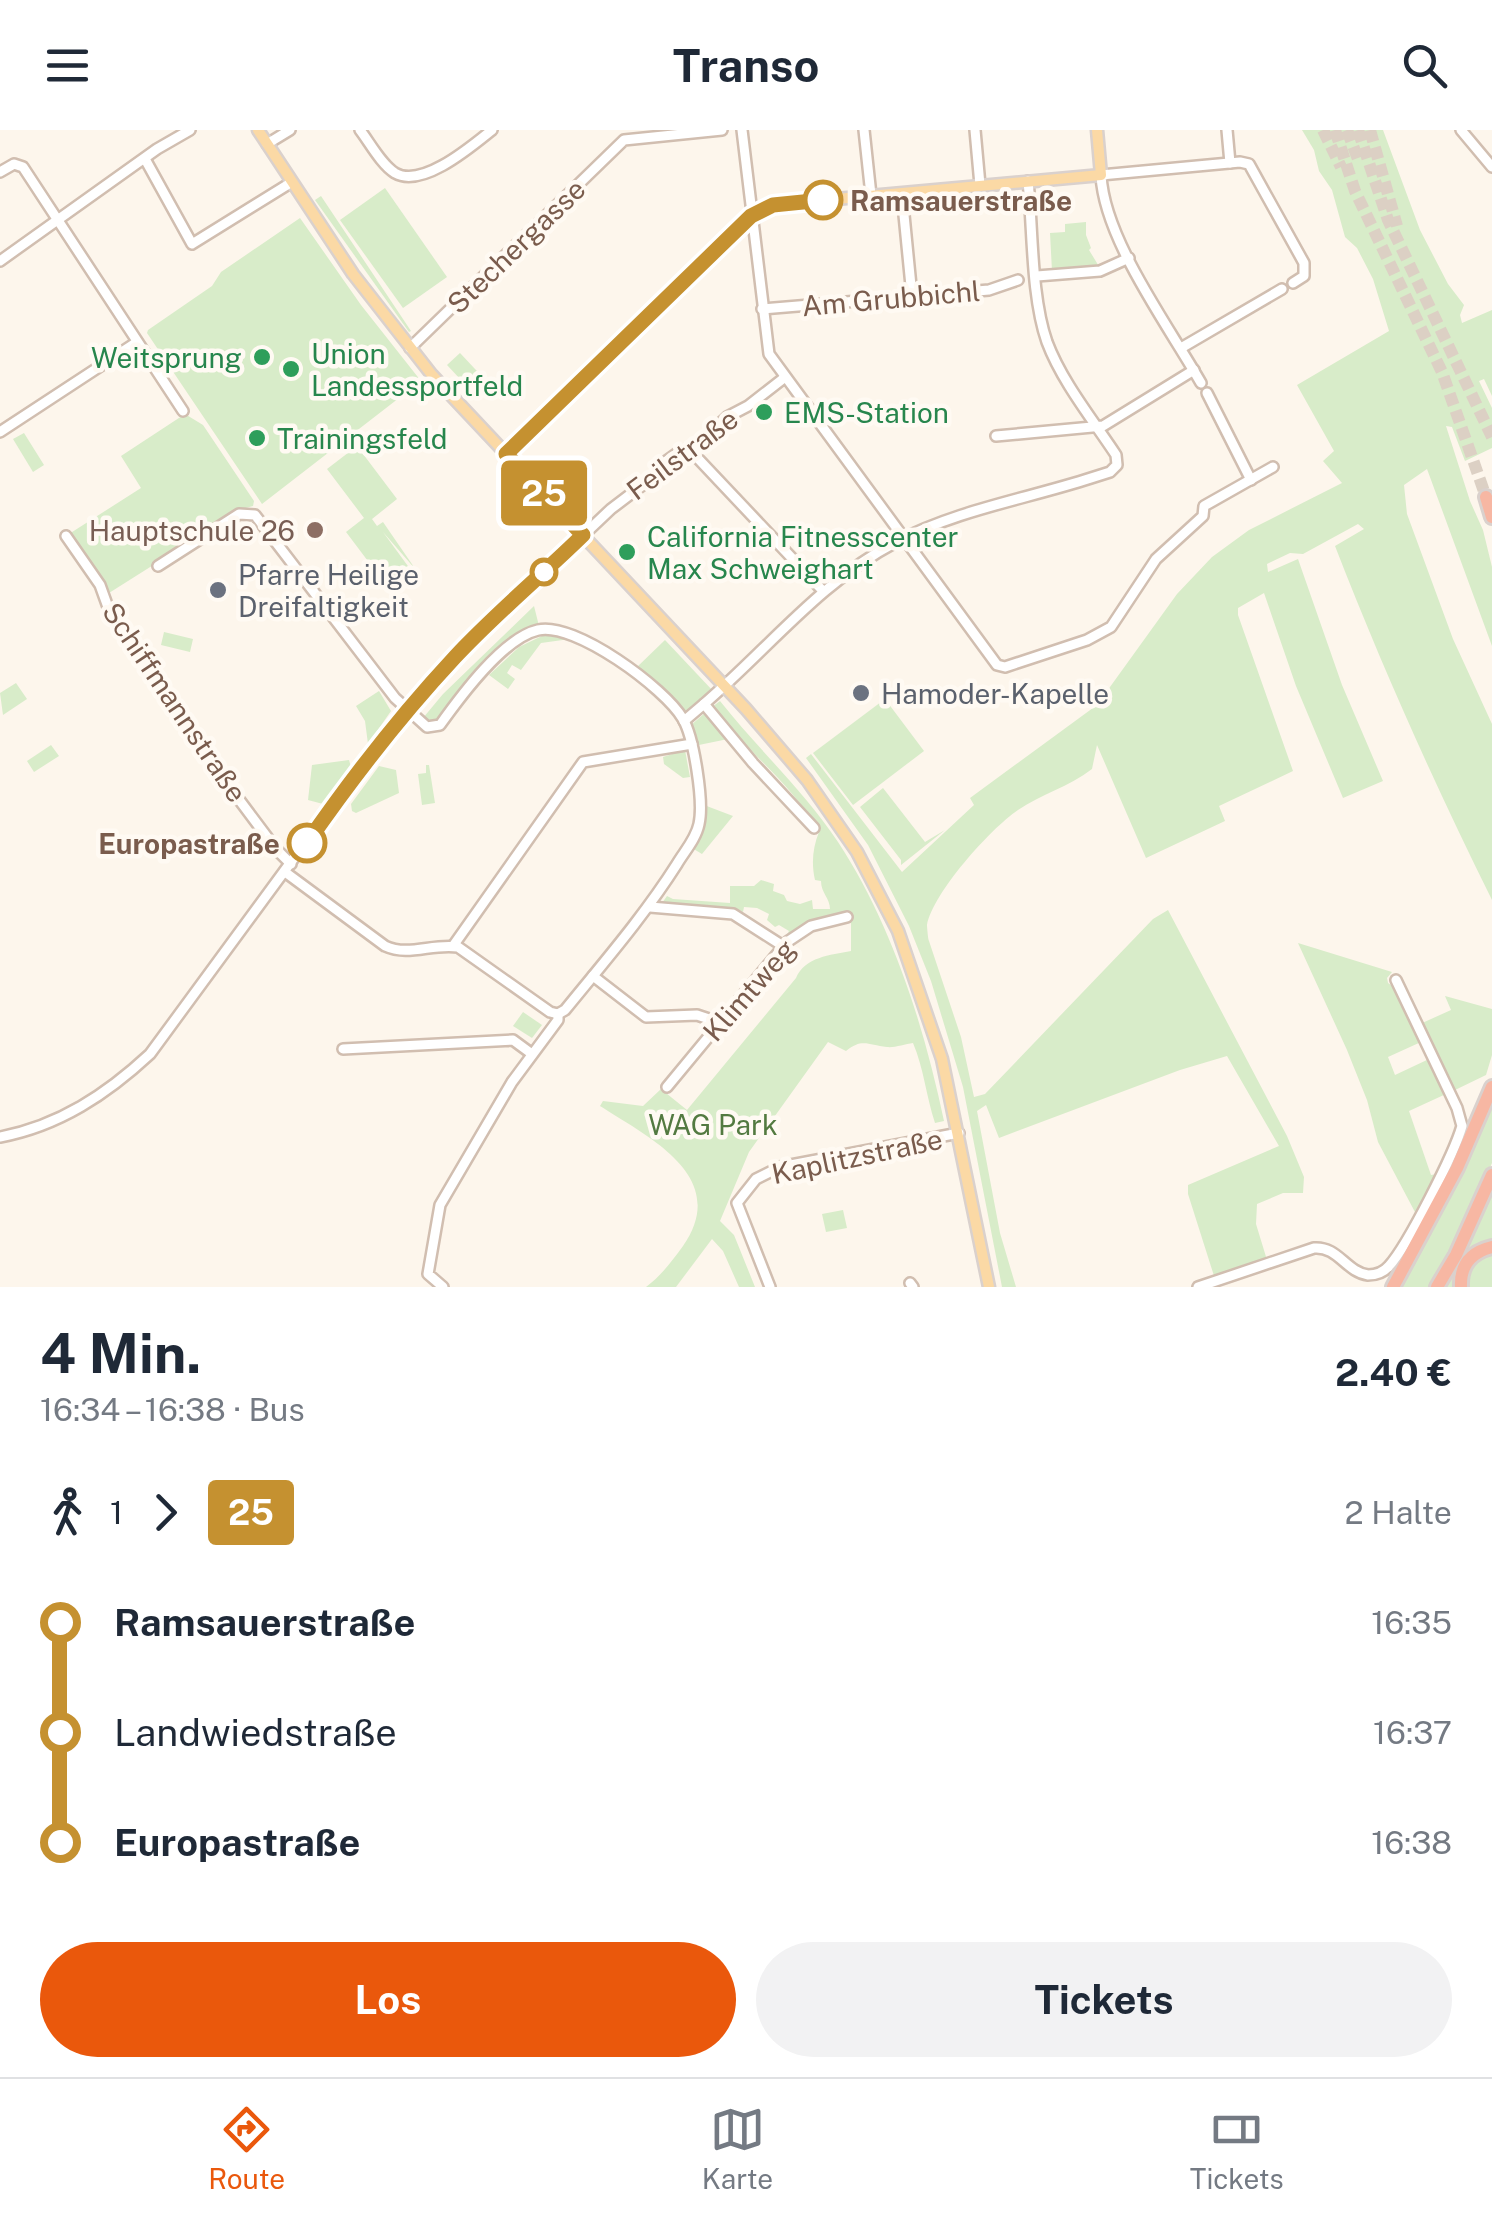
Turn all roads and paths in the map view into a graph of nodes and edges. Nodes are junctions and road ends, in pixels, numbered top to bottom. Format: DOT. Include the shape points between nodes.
graph roads {
  1 [pos="190,130"];
  2 [pos="258,130"];
  3 [pos="290,130"];
  4 [pos="360,130"];
  5 [pos="492,130"];
  6 [pos="616,130"];
  7 [pos="722,130"];
  8 [pos="742,130"];
  9 [pos="864,130"];
  10 [pos="975,130"];
  11 [pos="1097,130"];
  12 [pos="1227,130"];
  13 [pos="1461,130"];
  14 [pos="621,143"];
  15 [pos="267,144"];
  16 [pos="146,159"];
  17 [pos="1230,163"];
  18 [pos="1492,167"];
  19 [pos="0,172"];
  20 [pos="1101,174"];
  21 [pos="1028,181"];
  22 [pos="292,182"];
  23 [pos="980,185"];
  24 [pos="871,196"];
  25 [pos="904,215"];
  26 [pos="751,216"];
  27 [pos="56,220"];
  28 [pos="1129,258"];
  29 [pos="0,261"];
  30 [pos="1030,278"];
  31 [pos="912,296"];
  32 [pos="762,309"];
  33 [pos="137,342"];
  34 [pos="410,348"];
  35 [pos="1181,348"];
  36 [pos="1194,370"];
  37 [pos="784,378"];
  38 [pos="1201,382"];
  39 [pos="1207,393"];
  40 [pos="183,411"];
  41 [pos="1098,426"];
  42 [pos="0,432"];
  43 [pos="996,436"];
  44 [pos="689,449"];
  45 [pos="506,454"];
  46 [pos="1273,467"];
  47 [pos="1251,480"];
  48 [pos="1486,497"];
  49 [pos="1492,518"];
  50 [pos="583,535"];
  51 [pos="66,536"];
  52 [pos="905,538"];
  53 [pos="158,566"];
  54 [pos="824,591"];
  55 [pos="724,684"];
  56 [pos="704,704"];
  57 [pos="408,710"];
  58 [pos="684,720"];
  59 [pos="692,744"];
  60 [pos="814,828"];
  61 [pos="288,868"];
  62 [pos="650,907"];
  63 [pos="846,916"];
  64 [pos="453,946"];
  65 [pos="783,946"];
  66 [pos="593,976"];
  67 [pos="1396,980"];
  68 [pos="558,1014"];
  69 [pos="720,1023"];
  70 [pos="343,1050"];
  71 [pos="532,1054"];
  72 [pos="1492,1086"];
  73 [pos="667,1087"];
  74 [pos="959,1134"];
  75 [pos="0,1137"];
  76 [pos="1492,1175"];
  77 [pos="1492,1247"];
  78 [pos="443,1287"];
  79 [pos="770,1287"];
  80 [pos="989,1287"];
  81 [pos="1198,1287"];
  82 [pos="1394,1287"];
  83 [pos="1437,1287"];
  84 [pos="1461,1287"];
  1 -- 16 [label="street"];
  2 -- 15 [label="main road"];
  3 -- 15 [label="street"];
  4 -- 5 [label="street" via="392,170 411,176 438,168"];
  6 -- 14 [label="street"];
  7 -- 14 [label="street"];
  8 -- 26 [label="street"];
  9 -- 24 [label="street"];
  10 -- 23 [label="street"];
  11 -- 20 [label="main road"];
  12 -- 17 [label="street"];
  13 -- 18 [label="street"];
  14 -- 34 [label="street, Stechergasse"];
  15 -- 22 [label="main road"];
  16 -- 22 [label="street" via="192,244"];
  16 -- 27 [label="street"];
  17 -- 20 [label="street"];
  17 -- 35 [label="street" via="1249,164 1306,272"];
  19 -- 27 [label="street" via="23,167"];
  20 -- 21 [label="main road"];
  20 -- 28 [label="street" via="1107,215"];
  21 -- 23 [label="main road"];
  21 -- 30 [label="street"];
  22 -- 34 [label="main road"];
  23 -- 24 [label="main road" via="903,198"];
  24 -- 26 [label="main road" via="773,205"];
  25 -- 31 [label="street"];
  26 -- 32 [label="street"];
  26 -- 45 [label="main road"];
  27 -- 29 [label="street"];
  27 -- 33 [label="street"];
  28 -- 30 [label="street, Am Grubbichl" via="1100,271"];
  28 -- 35 [label="street"];
  30 -- 31 [label="street, Am Grubbichl" via="993,289"];
  30 -- 41 [label="street" via="1051,351"];
  31 -- 32 [label="street, Am Grubbichl"];
  32 -- 37 [label="street" via="769,354"];
  33 -- 40 [label="street"];
  33 -- 42 [label="street"];
  34 -- 45 [label="main road"];
  35 -- 36 [label="street"];
  36 -- 38 [label="street"];
  36 -- 41 [label="street"];
  37 -- 44 [label="street, Feilstraße"];
  37 -- 52 [label="street"];
  39 -- 47 [label="street"];
  41 -- 43 [label="street"];
  41 -- 52 [label="street" via="1116,455 1114,469"];
  44 -- 50 [label="street, Feilstraße" via="661,465"];
  44 -- 54 [label="street"];
  45 -- 50 [label="main road"];
  46 -- 47 [label="street"];
  47 -- 52 [label="street" via="1204,506 1203,516 1156,559 1111,627 1001,667"];
  48 -- 49 [label="highway"];
  50 -- 55 [label="main road"];
  50 -- 57 [label="street"];
  51 -- 61 [label="street, Schiffmannstraße" via="202,750"];
  52 -- 54 [label="street"];
  53 -- 57 [label="street" via="239,514 254,515"];
  54 -- 55 [label="street"];
  55 -- 56 [label="street"];
  55 -- 74 [label="main road" via="814,790 879,892 923,998"];
  56 -- 58 [label="street"];
  56 -- 60 [label="street"];
  57 -- 58 [label="street" via="427,727 440,725 516,641 553,629 628,668"];
  57 -- 61 [label="street"];
  58 -- 59 [label="street"];
  59 -- 62 [label="street" via="698,828"];
  59 -- 64 [label="street" via="583,762"];
  61 -- 64 [label="street, Schiffmannstraße" via="390,949"];
  61 -- 75 [label="street" via="150,1054 81,1107"];
  62 -- 65 [label="street" via="733,914"];
  62 -- 66 [label="street"];
  63 -- 65 [label="street, Klimtweg" via="811,926"];
  64 -- 68 [label="street"];
  65 -- 69 [label="street, Klimtweg"];
  66 -- 68 [label="street"];
  66 -- 69 [label="street" via="646,1017 697,1014"];
  67 -- 81 [label="street" via="1462,1126 1390,1265 1362,1274 1332,1250 1317,1247"];
  68 -- 71 [label="street"];
  69 -- 73 [label="street, Klimtweg"];
  70 -- 71 [label="street" via="513,1040"];
  71 -- 78 [label="street" via="438,1211 428,1274"];
  72 -- 82 [label="highway" via="1458,1168"];
  74 -- 79 [label="street, Kaplitzstraße" via="780,1167 756,1179 737,1203"];
  74 -- 80 [label="main road"];
  76 -- 83 [label="highway"];
  77 -- 84 [label="highway" via="1468,1260"];
}
